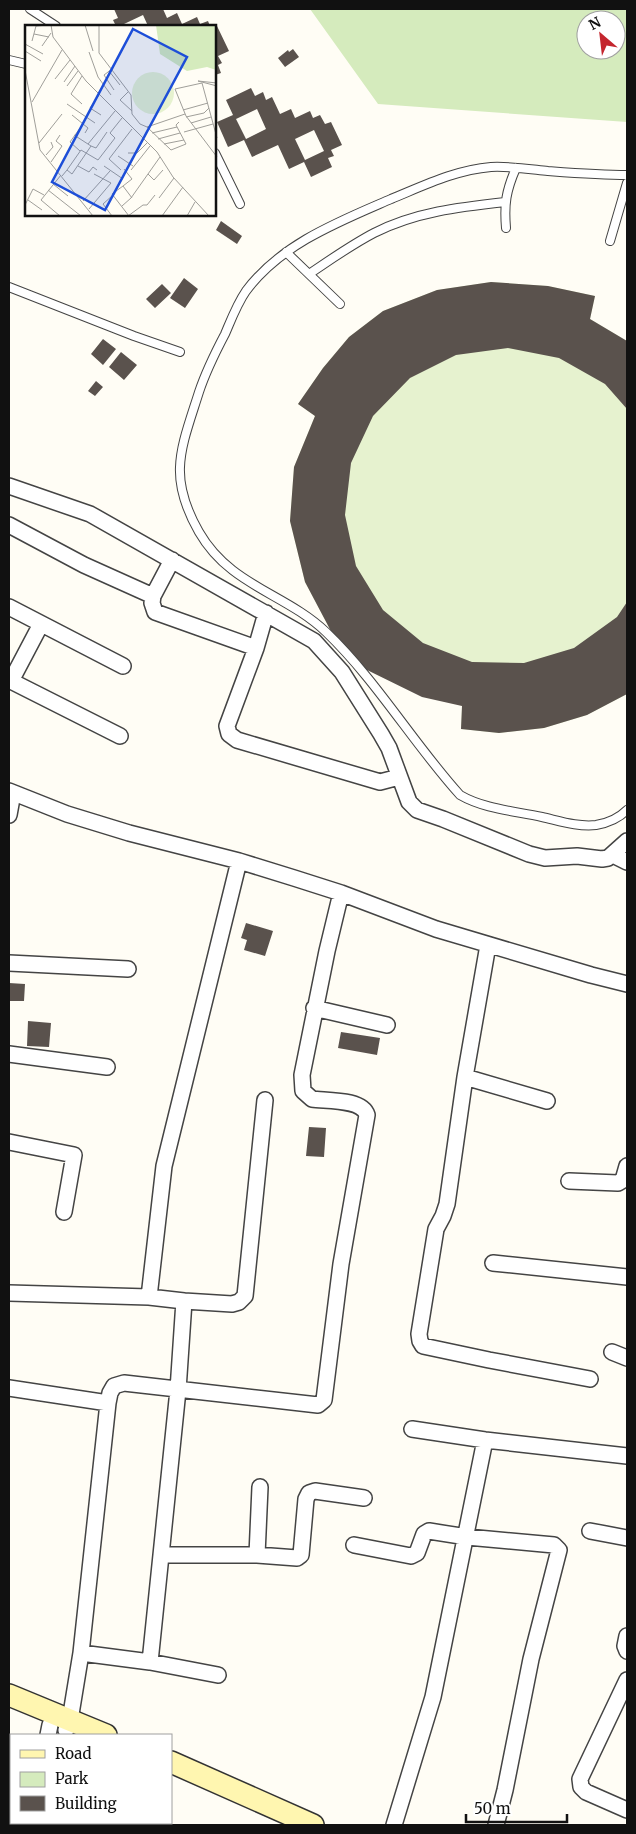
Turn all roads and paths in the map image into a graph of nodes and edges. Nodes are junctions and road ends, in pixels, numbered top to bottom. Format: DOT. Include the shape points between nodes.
graph roads {
  1 [pos="30,9"];
  2 [pos="54,25"];
  3 [pos="9,60"];
  4 [pos="25,64"];
  5 [pos="216,155"];
  6 [pos="516,168"];
  7 [pos="627,175"];
  8 [pos="627,183"];
  9 [pos="505,202"];
  10 [pos="240,204"];
  11 [pos="506,228"];
  12 [pos="610,241"];
  13 [pos="286,252"];
  14 [pos="309,274"];
  15 [pos="9,286"];
  16 [pos="340,304"];
  17 [pos="180,352"];
  18 [pos="9,486"];
  19 [pos="9,525"];
  20 [pos="172,560"];
  21 [pos="153,596"];
  22 [pos="9,607"];
  23 [pos="266,613"];
  24 [pos="41,624"];
  25 [pos="256,648"];
  26 [pos="123,666"];
  27 [pos="10,680"];
  28 [pos="120,736"];
  29 [pos="399,777"];
  30 [pos="11,792"];
  31 [pos="627,810"];
  32 [pos="9,815"];
  33 [pos="627,841"];
  34 [pos="613,854"];
  35 [pos="239,860"];
  36 [pos="627,862"];
  37 [pos="341,893"];
  38 [pos="488,945"];
  39 [pos="9,963"];
  40 [pos="128,969"];
  41 [pos="627,984"];
  42 [pos="314,1008"];
  43 [pos="387,1025"];
  44 [pos="9,1054"];
  45 [pos="107,1068"];
  46 [pos="465,1077"];
  47 [pos="265,1100"];
  48 [pos="547,1101"];
  49 [pos="9,1142"];
  50 [pos="627,1166"];
  51 [pos="569,1181"];
  52 [pos="64,1212"];
  53 [pos="493,1263"];
  54 [pos="627,1277"];
  55 [pos="9,1293"];
  56 [pos="149,1296"];
  57 [pos="184,1301"];
  58 [pos="612,1352"];
  59 [pos="627,1358"];
  60 [pos="590,1379"];
  61 [pos="9,1388"];
  62 [pos="178,1390"];
  63 [pos="108,1403"];
  64 [pos="412,1429"];
  65 [pos="485,1440"];
  66 [pos="627,1456"];
  67 [pos="260,1487"];
  68 [pos="364,1498"];
  69 [pos="590,1531"];
  70 [pos="466,1537"];
  71 [pos="627,1538"];
  72 [pos="354,1545"];
  73 [pos="160,1555"];
  74 [pos="257,1555"];
  75 [pos="627,1636"];
  76 [pos="627,1651"];
  77 [pos="82,1653"];
  78 [pos="150,1662"];
  79 [pos="218,1675"];
  80 [pos="627,1680"];
  81 [pos="9,1695"];
  82 [pos="9,1707"];
  83 [pos="62,1729"];
  84 [pos="99,1734"];
  85 [pos="172,1762"];
  86 [pos="172,1774"];
  87 [pos="627,1810"];
  88 [pos="286,1825"];
  89 [pos="313,1825"];
  90 [pos="394,1825"];
  91 [pos="496,1825"];
  1 -- 2 [label="lane"];
  3 -- 4 [label="lane"];
  5 -- 10 [label="lane"];
  6 -- 7 [label="lane"];
  6 -- 9 [label="lane"];
  6 -- 13 [label="lane" via="489,167 438,179 316,233"];
  8 -- 12 [label="lane"];
  9 -- 11 [label="lane"];
  9 -- 14 [label="lane" via="451,208 393,225 347,248"];
  13 -- 14 [label="lane"];
  13 -- 31 [label="lane" via="245,293 205,374 184,441 179,476 187,508 200,534 214,554 244,580 300,611 324,630 356,664 460,795 491,807 582,825 615,820"];
  14 -- 16 [label="lane"];
  15 -- 17 [label="lane"];
  18 -- 20 [label="street" via="90,514"];
  19 -- 21 [label="street" via="84,565"];
  20 -- 21 [label="street"];
  20 -- 23 [label="street"];
  21 -- 25 [label="street" via="153,608 158,614"];
  22 -- 24 [label="street"];
  23 -- 25 [label="street"];
  23 -- 29 [label="street" via="314,641 342,672 381,734"];
  24 -- 26 [label="street"];
  24 -- 27 [label="street"];
  25 -- 29 [label="street" via="227,726 232,738 380,782"];
  27 -- 28 [label="street"];
  29 -- 34 [label="street" via="409,802 417,810 529,854 545,858 577,856 602,859"];
  30 -- 32 [label="street"];
  30 -- 35 [label="street" via="129,834"];
  33 -- 34 [label="street"];
  34 -- 36 [label="street"];
  35 -- 37 [label="street"];
  35 -- 56 [label="street" via="164,1166"];
  37 -- 38 [label="street"];
  37 -- 42 [label="street"];
  38 -- 41 [label="street"];
  38 -- 46 [label="street"];
  39 -- 40 [label="street"];
  42 -- 43 [label="street"];
  42 -- 62 [label="street" via="302,1075 303,1091 312,1099 356,1104 365,1109 367,1116 341,1264 324,1400 318,1405"];
  44 -- 45 [label="street"];
  46 -- 48 [label="street"];
  46 -- 60 [label="street" via="447,1204 434,1234 420,1341 423,1346"];
  47 -- 57 [label="street" via="245,1296 232,1304"];
  49 -- 52 [label="street" via="74,1154"];
  50 -- 51 [label="street" via="623,1180 618,1183"];
  53 -- 54 [label="street"];
  55 -- 56 [label="street"];
  56 -- 57 [label="street"];
  57 -- 62 [label="street"];
  58 -- 59 [label="street"];
  61 -- 63 [label="street"];
  62 -- 63 [label="street" via="120,1383 112,1388"];
  62 -- 73 [label="street"];
  63 -- 77 [label="street"];
  64 -- 65 [label="street"];
  65 -- 66 [label="street"];
  65 -- 70 [label="street"];
  67 -- 74 [label="street"];
  68 -- 74 [label="street" via="310,1493 306,1499 300,1557"];
  69 -- 71 [label="street"];
  70 -- 72 [label="street" via="427,1532 417,1553 411,1556"];
  70 -- 90 [label="street" via="433,1698"];
  70 -- 91 [label="street" via="554,1545 559,1550 531,1659"];
  73 -- 74 [label="street"];
  73 -- 78 [label="street"];
  75 -- 76 [label="street"];
  77 -- 78 [label="street"];
  77 -- 83 [label="street"];
  78 -- 79 [label="street"];
  80 -- 87 [label="street" via="580,1783 586,1792"];
  81 -- 83 [label="street"];
  82 -- 83 [label="street"];
  83 -- 84 [label="street"];
  85 -- 89 [label="street"];
  86 -- 88 [label="street"];
}
